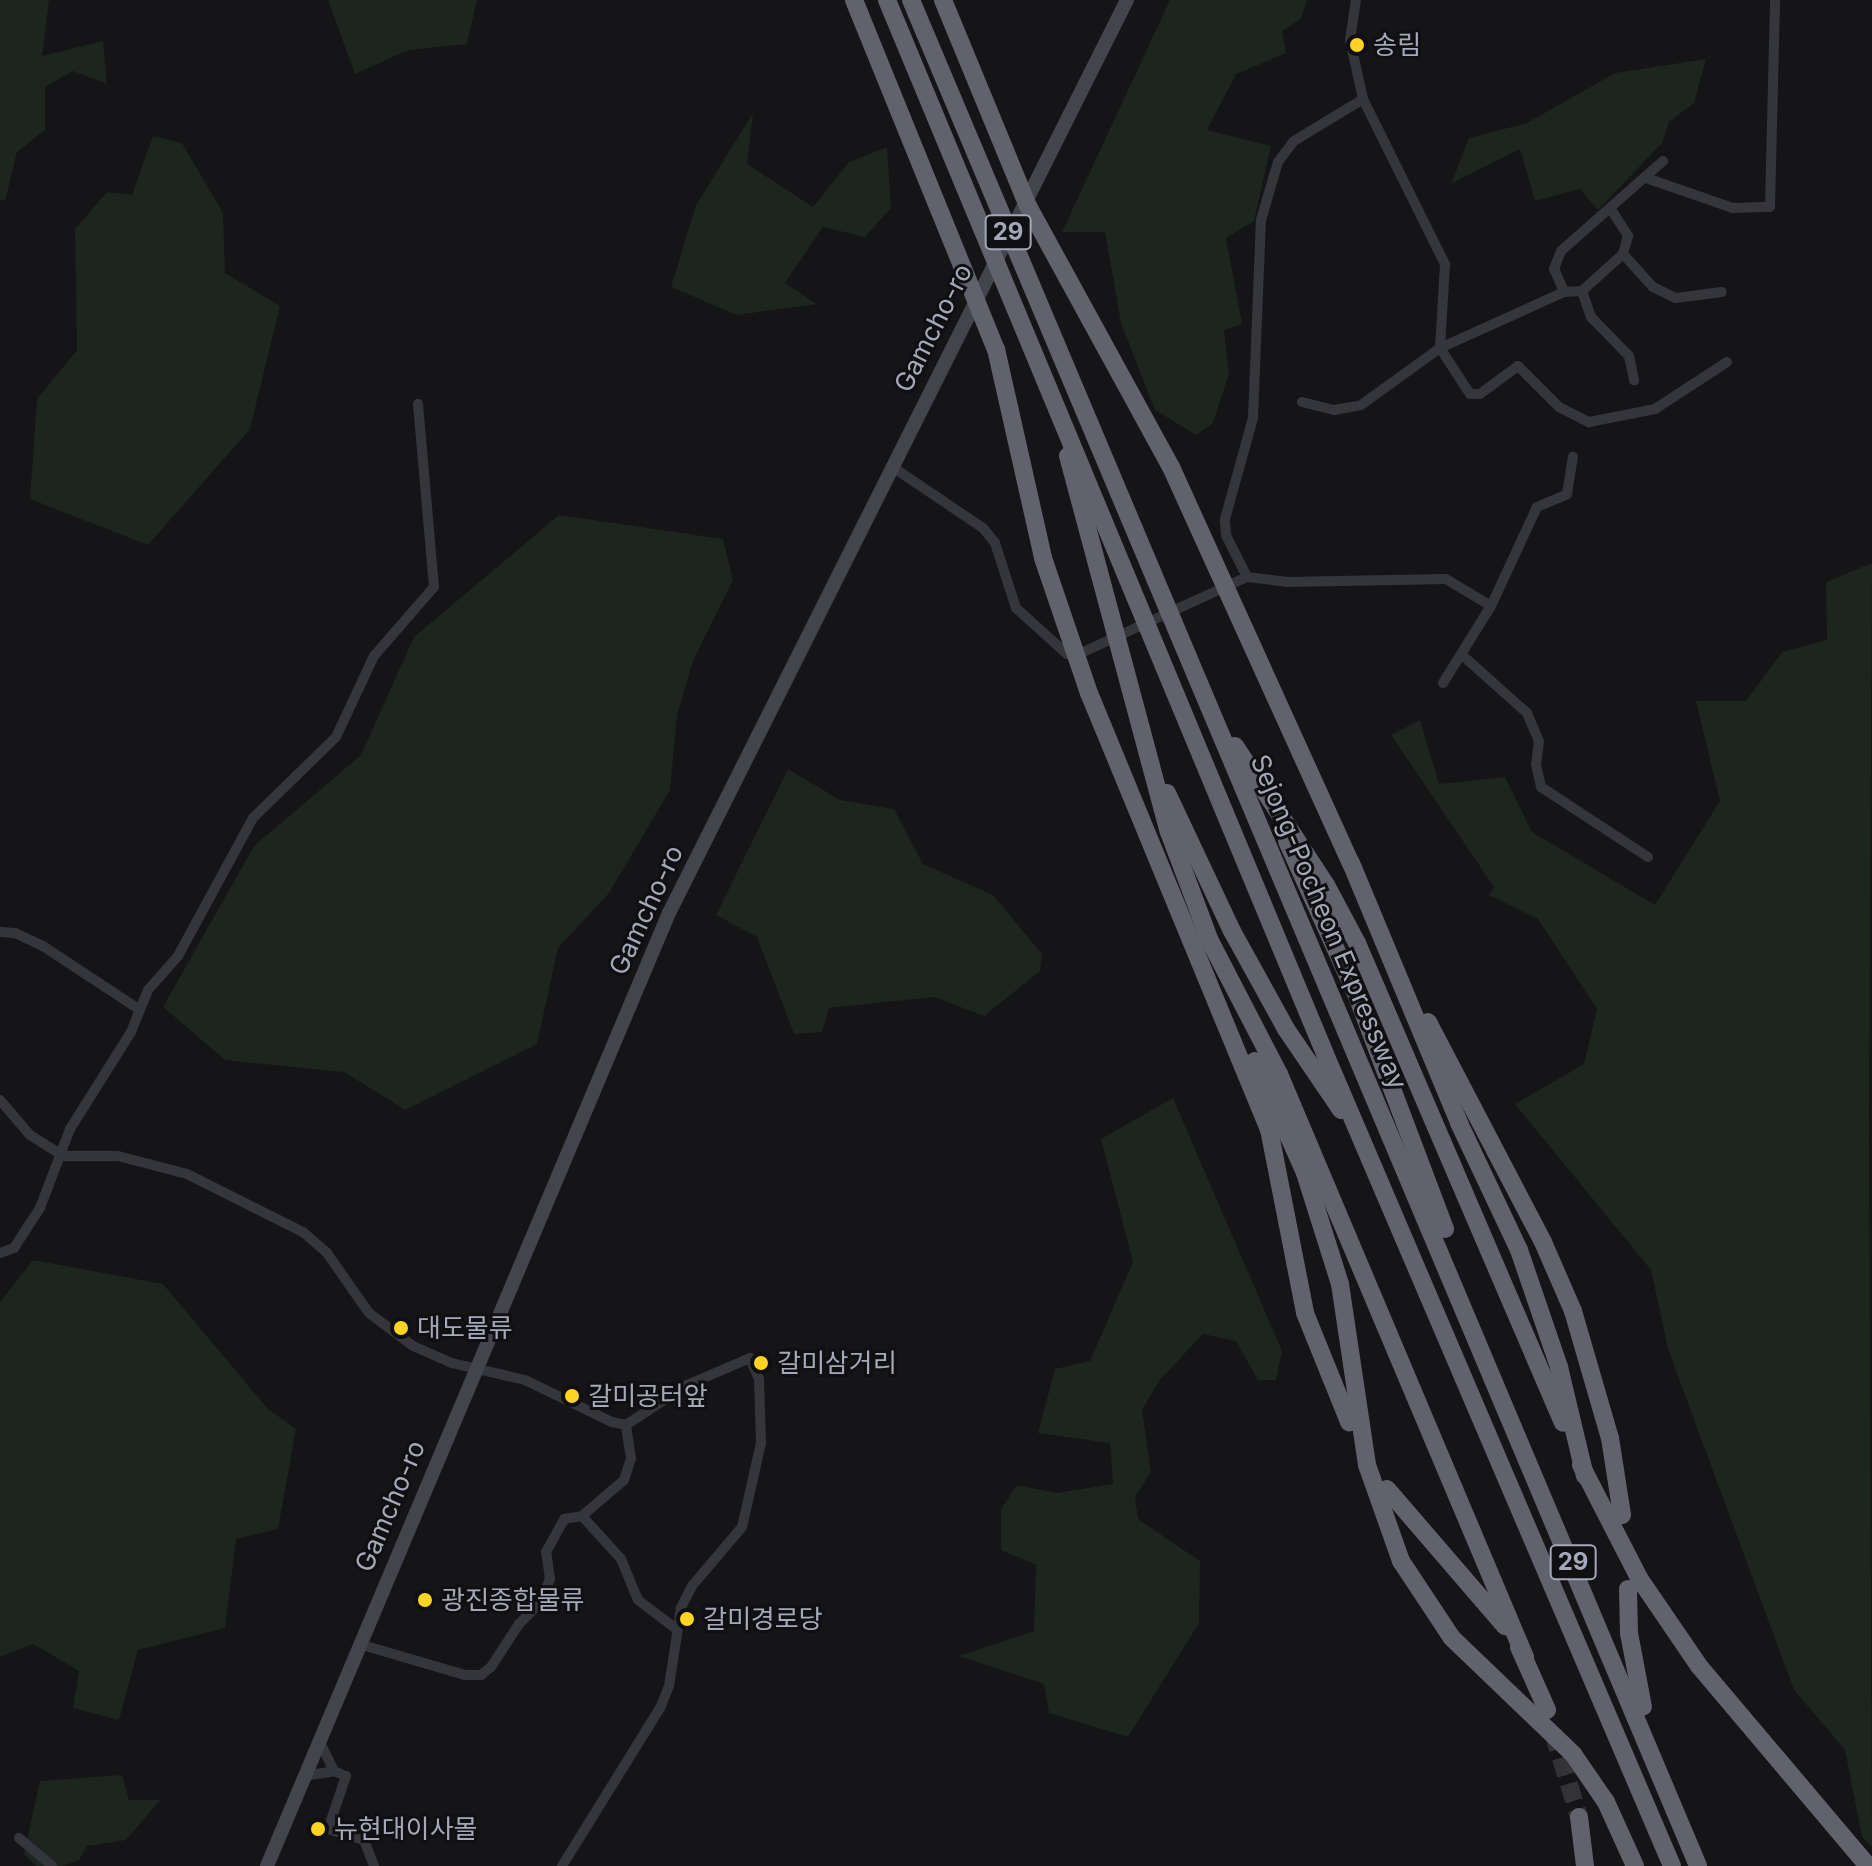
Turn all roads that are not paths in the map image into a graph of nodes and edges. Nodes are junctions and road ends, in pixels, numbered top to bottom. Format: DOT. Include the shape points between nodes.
graph roads {
  1 [pos="854,0"];
  2 [pos="887,0"];
  3 [pos="911,0"];
  4 [pos="943,0"];
  5 [pos="1127,0"];
  6 [pos="1356,0"];
  7 [pos="1775,0"];
  8 [pos="1363,99"];
  9 [pos="1663,161"];
  10 [pos="1646,178"];
  11 [pos="1612,211"];
  12 [pos="1623,254"];
  13 [pos="1582,291"];
  14 [pos="1564,292"];
  15 [pos="1722,292"];
  16 [pos="1440,348"];
  17 [pos="1727,362"];
  18 [pos="1634,380"];
  19 [pos="1302,402"];
  20 [pos="418,404"];
  21 [pos="1057,407"];
  22 [pos="1573,456"];
  23 [pos="891,466"];
  24 [pos="1247,577"];
  25 [pos="1491,606"];
  26 [pos="1461,654"];
  27 [pos="1443,683"];
  28 [pos="1272,684"];
  29 [pos="1208,704"];
  30 [pos="1147,751"];
  31 [pos="1262,787"];
  32 [pos="1143,830"];
  33 [pos="1648,857"];
  34 [pos="0,932"];
  35 [pos="140,1010"];
  36 [pos="0,1100"];
  37 [pos="1363,1143"];
  38 [pos="63,1156"];
  39 [pos="0,1253"];
  40 [pos="474,1368"];
  41 [pos="1501,1390"];
  42 [pos="1349,1422"];
  43 [pos="626,1425"];
  44 [pos="1585,1476"];
  45 [pos="1387,1489"];
  46 [pos="1622,1515"];
  47 [pos="582,1516"];
  48 [pos="1628,1589"];
  49 [pos="675,1628"];
  50 [pos="359,1644"];
  51 [pos="1525,1657"];
  52 [pos="1547,1710"];
  53 [pos="319,1740"];
  54 [pos="1658,1768"];
  55 [pos="334,1771"];
  56 [pos="304,1776"];
  57 [pos="1579,1817"];
  58 [pos="19,1838"];
  59 [pos="52,1866"];
  60 [pos="267,1866"];
  61 [pos="374,1866"];
  62 [pos="562,1866"];
  63 [pos="1585,1866"];
  64 [pos="1635,1866"];
  65 [pos="1672,1866"];
  66 [pos="1698,1866"];
  67 [pos="1868,1866"];
  1 -- 32 [label="highway" via="996,349 1043,558"];
  2 -- 21 [label="highway, Sejong-Pocheon Expressway / 29"];
  3 -- 29 [label="highway, Sejong-Pocheon Expressway / 29"];
  4 -- 28 [label="highway" via="1028,206 1096,339 1171,467"];
  5 -- 23 [label="main road, Gamcho-ro"];
  6 -- 8 [label="street" via="1350,40"];
  7 -- 10 [label="street" via="1770,207 1733,208"];
  8 -- 16 [label="street" via="1445,264"];
  8 -- 24 [label="street" via="1294,141 1268,186 1259,248 1253,418 1225,519 1226,535"];
  9 -- 10 [label="street"];
  10 -- 11 [label="street"];
  11 -- 12 [label="street" via="1628,236"];
  11 -- 14 [label="street" via="1557,257 1554,269"];
  12 -- 13 [label="street"];
  12 -- 15 [label="street" via="1663,293 1676,298"];
  13 -- 14 [label="street"];
  13 -- 18 [label="street" via="1591,317 1629,356"];
  14 -- 16 [label="street"];
  16 -- 17 [label="street" via="1472,395 1518,366 1559,407 1589,422 1656,409"];
  16 -- 19 [label="street" via="1361,405 1334,410"];
  20 -- 35 [label="street" via="434,587 374,656 336,737 253,818 178,956 148,990"];
  21 -- 30 [label="highway"];
  21 -- 37 [label="highway, Sejong-Pocheon Expressway / 29"];
  22 -- 25 [label="street" via="1567,494 1537,507"];
  23 -- 24 [label="street" via="983,528 995,543 1016,608 1067,654 1081,653"];
  23 -- 40 [label="main road, Gamcho-ro" via="669,913"];
  24 -- 25 [label="street" via="1286,582 1446,579"];
  25 -- 26 [label="street"];
  26 -- 27 [label="street"];
  26 -- 33 [label="street" via="1527,713 1539,741 1536,765 1541,787"];
  28 -- 44 [label="highway" via="1459,1123 1519,1250 1559,1367"];
  28 -- 46 [label="highway" via="1318,773 1432,1030 1558,1276 1599,1396"];
  29 -- 31 [label="highway"];
  29 -- 41 [label="highway, Sejong-Pocheon Expressway / 29"];
  30 -- 37 [label="highway" via="1232,931 1286,1029"];
  30 -- 51 [label="highway" via="1169,832 1210,941 1279,1074"];
  31 -- 41 [label="highway" via="1357,996"];
  31 -- 44 [label="highway" via="1326,885 1364,958"];
  32 -- 42 [label="highway" via="1269,1129 1305,1313"];
  32 -- 64 [label="highway" via="1305,1173 1340,1284 1367,1465 1401,1561 1452,1638 1573,1754 1606,1802"];
  34 -- 35 [label="street" via="43,946"];
  35 -- 38 [label="street" via="70,1129"];
  36 -- 38 [label="street" via="30,1135"];
  37 -- 65 [label="highway, Sejong-Pocheon Expressway / 29"];
  38 -- 39 [label="street" via="32,1221 14,1248"];
  38 -- 40 [label="street" via="118,1156 218,1188 313,1240 369,1313 393,1332 452,1363"];
  40 -- 43 [label="street" via="525,1380"];
  40 -- 50 [label="main road, Gamcho-ro"];
  41 -- 54 [label="highway, Sejong-Pocheon Expressway / 29"];
  43 -- 47 [label="street" via="631,1458 624,1480"];
  43 -- 49 [label="street" via="707,1375 750,1358 757,1371 761,1443 742,1527 692,1586"];
  44 -- 67 [label="highway" via="1639,1578 1699,1666"];
  45 -- 51 [label="highway" via="1491,1606"];
  47 -- 49 [label="street" via="621,1559 638,1600"];
  47 -- 50 [label="street" via="564,1519 553,1536 546,1552 550,1579 541,1602 481,1675"];
  48 -- 54 [label="highway" via="1635,1675"];
  49 -- 62 [label="street" via="669,1686 660,1708"];
  50 -- 53 [label="main road, Gamcho-ro"];
  51 -- 52 [label="highway"];
  53 -- 55 [label="street"];
  53 -- 56 [label="main road, Gamcho-ro"];
  54 -- 66 [label="highway, Sejong-Pocheon Expressway / 29"];
  55 -- 56 [label="street"];
  55 -- 61 [label="street" via="346,1776 328,1829 364,1840"];
  56 -- 60 [label="main road, Gamcho-ro"];
  57 -- 63 [label="highway"];
  58 -- 59 [label="street"];
}
